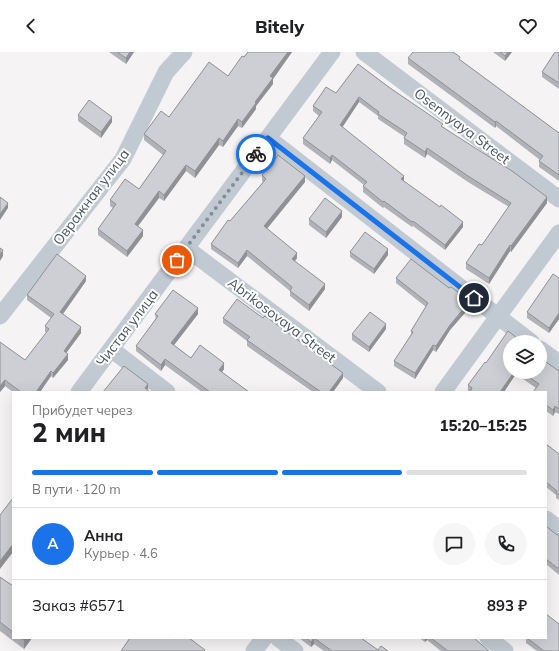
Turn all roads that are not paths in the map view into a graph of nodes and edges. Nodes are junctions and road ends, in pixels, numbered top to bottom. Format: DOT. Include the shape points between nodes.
graph roads {
  1 [pos="184,52"];
  2 [pos="332,52"];
  3 [pos="364,52"];
  4 [pos="268,138"];
  5 [pos="559,199"];
  6 [pos="559,234"];
  7 [pos="186,248"];
  8 [pos="0,316"];
  9 [pos="498,317"];
  10 [pos="522,335"];
  11 [pos="111,349"];
  12 [pos="547,354"];
  13 [pos="559,363"];
  14 [pos="80,391"];
  15 [pos="166,391"];
  16 [pos="377,391"];
  17 [pos="444,391"];
  18 [pos="547,520"];
  19 [pos="559,529"];
  20 [pos="263,639"];
  21 [pos="279,639"];
  22 [pos="489,639"];
  23 [pos="254,651"];
  24 [pos="295,651"];
  25 [pos="505,651"];
  1 -- 8 [label="street, Овражная улица" via="166,72 123,159"];
  2 -- 4 [label="street, Чистая улица"];
  3 -- 5 [label="street, Osennyaya Street"];
  4 -- 7 [label="street, Чистая улица"];
  4 -- 9 [label="street"];
  6 -- 9 [label="street"];
  7 -- 11 [label="street, Чистая улица"];
  7 -- 16 [label="street, Abrikosovaya Street"];
  9 -- 10 [label="street"];
  9 -- 17 [label="street"];
  11 -- 14 [label="street, Чистая улица"];
  11 -- 15 [label="street"];
  12 -- 13 [label="street"];
  18 -- 19 [label="street"];
  20 -- 23 [label="street"];
  21 -- 24 [label="street"];
  22 -- 25 [label="street"];
}
